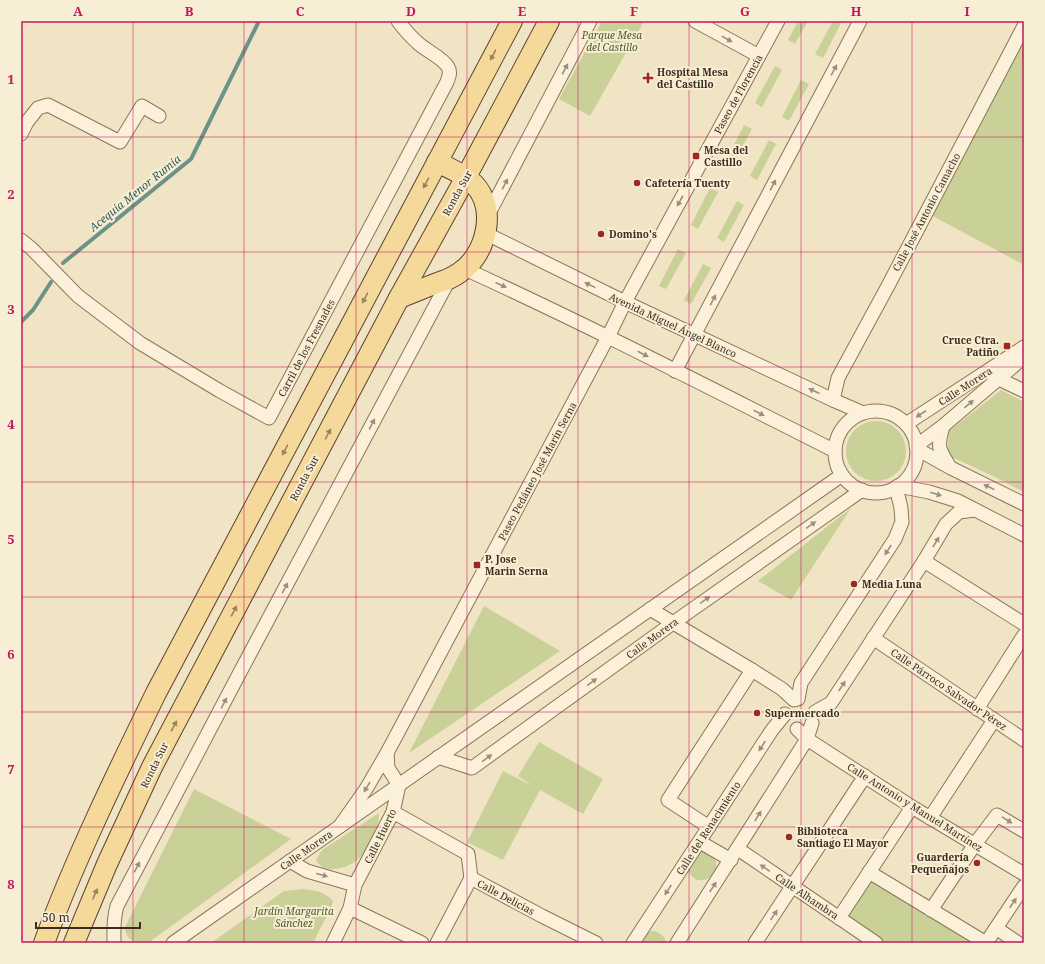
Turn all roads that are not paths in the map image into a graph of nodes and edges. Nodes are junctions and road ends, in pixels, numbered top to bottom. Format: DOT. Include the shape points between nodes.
graph roads {
  1 [pos="398,21"];
  2 [pos="512,21"];
  3 [pos="549,21"];
  4 [pos="560,21"];
  5 [pos="590,21"];
  6 [pos="696,21"];
  7 [pos="778,21"];
  8 [pos="860,21"];
  9 [pos="1024,26"];
  10 [pos="759,56"];
  11 [pos="514,88"];
  12 [pos="159,116"];
  13 [pos="21,134"];
  14 [pos="437,162"];
  15 [pos="466,178"];
  16 [pos="486,226"];
  17 [pos="21,240"];
  18 [pos="458,274"];
  19 [pos="399,298"];
  20 [pos="625,302"];
  21 [pos="695,335"];
  22 [pos="608,337"];
  23 [pos="1024,347"];
  24 [pos="1024,357"];
  25 [pos="675,370"];
  26 [pos="987,371"];
  27 [pos="999,379"];
  28 [pos="1024,391"];
  29 [pos="833,400"];
  30 [pos="862,413"];
  31 [pos="906,424"];
  32 [pos="943,426"];
  33 [pos="917,447"];
  34 [pos="835,451"];
  35 [pos="951,468"];
  36 [pos="842,475"];
  37 [pos="897,487"];
  38 [pos="862,490"];
  39 [pos="1024,504"];
  40 [pos="975,510"];
  41 [pos="1024,534"];
  42 [pos="924,561"];
  43 [pos="650,609"];
  44 [pos="673,623"];
  45 [pos="1024,624"];
  46 [pos="1024,635"];
  47 [pos="873,638"];
  48 [pos="752,670"];
  49 [pos="796,700"];
  50 [pos="977,709"];
  51 [pos="785,714"];
  52 [pos="813,717"];
  53 [pos="994,720"];
  54 [pos="797,729"];
  55 [pos="807,739"];
  56 [pos="1024,740"];
  57 [pos="387,753"];
  58 [pos="438,758"];
  59 [pos="864,776"];
  60 [pos="399,785"];
  61 [pos="912,807"];
  62 [pos="393,812"];
  63 [pos="930,818"];
  64 [pos="340,826"];
  65 [pos="709,827"];
  66 [pos="1024,831"];
  67 [pos="700,842"];
  68 [pos="975,844"];
  69 [pos="734,855"];
  70 [pos="290,861"];
  71 [pos="868,872"];
  72 [pos="1024,874"];
  73 [pos="471,878"];
  74 [pos="356,885"];
  75 [pos="793,886"];
  76 [pos="1024,886"];
  77 [pos="350,908"];
  78 [pos="931,910"];
  79 [pos="839,918"];
  80 [pos="996,928"];
  81 [pos="116,940"];
  82 [pos="44,943"];
  83 [pos="74,943"];
  84 [pos="173,943"];
  85 [pos="333,943"];
  86 [pos="422,943"];
  87 [pos="437,943"];
  88 [pos="596,943"];
  89 [pos="633,943"];
  90 [pos="677,943"];
  91 [pos="755,943"];
  92 [pos="876,943"];
  93 [pos="986,943"];
  94 [pos="1018,943"];
  1 -- 17 [label="street, Carril de los Fresnades" via="418,44 444,61 450,74 269,418 140,343 78,296"];
  2 -- 14 [label="main road, one-way"];
  3 -- 11 [label="main road, Ronda Sur"];
  4 -- 11 [label="main road"];
  16 -- 5 [label="street, one-way"];
  6 -- 10 [label="street, one-way"];
  7 -- 10 [label="street, Paseo de Florencia"];
  21 -- 8 [label="street, one-way"];
  9 -- 29 [label="street, Calle José Antonio Camacho" via="838,378"];
  10 -- 20 [label="street, Paseo de Florencia, one-way"];
  11 -- 15 [label="main road, Ronda Sur"];
  12 -- 13 [label="street" via="142,106 120,142 48,105 38,108"];
  14 -- 15 [label="main road"];
  14 -- 82 [label="main road, one-way" via="156,693 104,798"];
  15 -- 16 [label="main road" via="481,194 485,204"];
  15 -- 19 [label="main road, Ronda Sur"];
  16 -- 18 [label="main road" via="478,253 472,263"];
  20 -- 16 [label="street, Avenida Miguel Ángel Blanco, one-way"];
  18 -- 19 [label="main road"];
  18 -- 22 [label="street, one-way" via="521,294"];
  81 -- 18 [label="street, one-way" via="113,927 117,906 252,649"];
  83 -- 19 [label="main road, Ronda Sur, one-way" via="152,767"];
  20 -- 21 [label="street, Avenida Miguel Ángel Blanco"];
  20 -- 22 [label="street, Paseo de Florencia"];
  21 -- 25 [label="street"];
  29 -- 21 [label="street, Avenida Miguel Ángel Blanco, one-way"];
  22 -- 25 [label="street, one-way"];
  22 -- 57 [label="street, Paseo Pedáneo José Marín Serna"];
  23 -- 26 [label="street, Calle Morera"];
  24 -- 27 [label="street, Calle Morera"];
  25 -- 34 [label="street, one-way"];
  26 -- 27 [label="street"];
  26 -- 31 [label="street, Calle Morera, one-way"];
  27 -- 28 [label="street"];
  32 -- 27 [label="street, Calle Morera, one-way"];
  29 -- 30 [label="street, Avenida Miguel Ángel Blanco"];
  30 -- 31 [label="street" via="878,411 893,415"];
  30 -- 34 [label="street" via="843,428 837,439"];
  31 -- 33 [label="street" via="913,434"];
  32 -- 33 [label="street, Calle Morera"];
  32 -- 35 [label="street" via="939,440 940,453"];
  33 -- 35 [label="street"];
  33 -- 37 [label="street" via="912,470 905,481"];
  34 -- 36 [label="street"];
  39 -- 35 [label="street, one-way"];
  36 -- 38 [label="street"];
  36 -- 43 [label="street, Calle Morera"];
  37 -- 38 [label="street" via="885,492 873,493"];
  37 -- 40 [label="street, one-way" via="929,492 958,501"];
  37 -- 49 [label="street, one-way" via="902,522 895,539 801,683"];
  44 -- 38 [label="street, Calle Morera, one-way"];
  40 -- 41 [label="street"];
  42 -- 40 [label="street, one-way" via="946,524 959,512"];
  42 -- 45 [label="street"];
  42 -- 47 [label="street"];
  43 -- 44 [label="street"];
  43 -- 58 [label="street, Calle Morera"];
  44 -- 48 [label="street"];
  58 -- 44 [label="street, Calle Morera, one-way" via="472,768"];
  46 -- 50 [label="street"];
  47 -- 50 [label="street, Calle Párroco Salvador Pérez"];
  52 -- 47 [label="street, one-way" via="831,703"];
  48 -- 49 [label="street"];
  48 -- 65 [label="street" via="668,800"];
  49 -- 51 [label="street" via="789,703"];
  49 -- 52 [label="street" via="804,699 809,702 813,707"];
  50 -- 53 [label="street, Calle Párroco Salvador Pérez"];
  51 -- 54 [label="street" via="788,724"];
  51 -- 65 [label="street, Calle del Renacimiento, one-way"];
  52 -- 54 [label="street" via="808,726"];
  52 -- 55 [label="street"];
  53 -- 56 [label="street, Calle Párroco Salvador Pérez"];
  53 -- 63 [label="street"];
  54 -- 55 [label="street, Calle Antonio y Manuel Martínez"];
  55 -- 59 [label="street, Calle Antonio y Manuel Martínez"];
  69 -- 55 [label="street, one-way"];
  57 -- 60 [label="street" via="388,768"];
  57 -- 64 [label="street, Paseo Pedáneo José Marín Serna, one-way"];
  58 -- 60 [label="street, Calle Morera"];
  59 -- 61 [label="street, Calle Antonio y Manuel Martínez"];
  59 -- 75 [label="street"];
  60 -- 62 [label="street, Calle Huerto"];
  60 -- 64 [label="street, Calle Morera"];
  61 -- 63 [label="street, Calle Antonio y Manuel Martínez"];
  61 -- 71 [label="street"];
  62 -- 73 [label="street, Calle Delicias" via="468,854"];
  62 -- 74 [label="street, Calle Huerto"];
  63 -- 68 [label="street, Calle Antonio y Manuel Martínez"];
  64 -- 70 [label="street, Calle Morera"];
  65 -- 67 [label="street, Calle del Renacimiento"];
  68 -- 66 [label="street, one-way" via="997,815"];
  67 -- 69 [label="street, Calle Alhambra"];
  67 -- 89 [label="street, Calle del Renacimiento, one-way"];
  68 -- 72 [label="street, Calle Antonio y Manuel Martínez"];
  68 -- 78 [label="street"];
  75 -- 69 [label="street, Calle Alhambra, one-way"];
  90 -- 69 [label="street, one-way"];
  70 -- 74 [label="street, one-way" via="307,871"];
  70 -- 84 [label="street, Calle Morera"];
  71 -- 78 [label="street"];
  71 -- 79 [label="street"];
  73 -- 87 [label="street"];
  73 -- 88 [label="street, Calle Delicias"];
  74 -- 77 [label="street, Calle Huerto"];
  75 -- 79 [label="street, Calle Alhambra"];
  91 -- 75 [label="street, one-way"];
  80 -- 76 [label="street, one-way"];
  77 -- 85 [label="street, Calle Huerto"];
  77 -- 86 [label="street"];
  78 -- 93 [label="street"];
  79 -- 92 [label="street, Calle Alhambra"];
  80 -- 93 [label="street"];
  80 -- 94 [label="street"];
}
